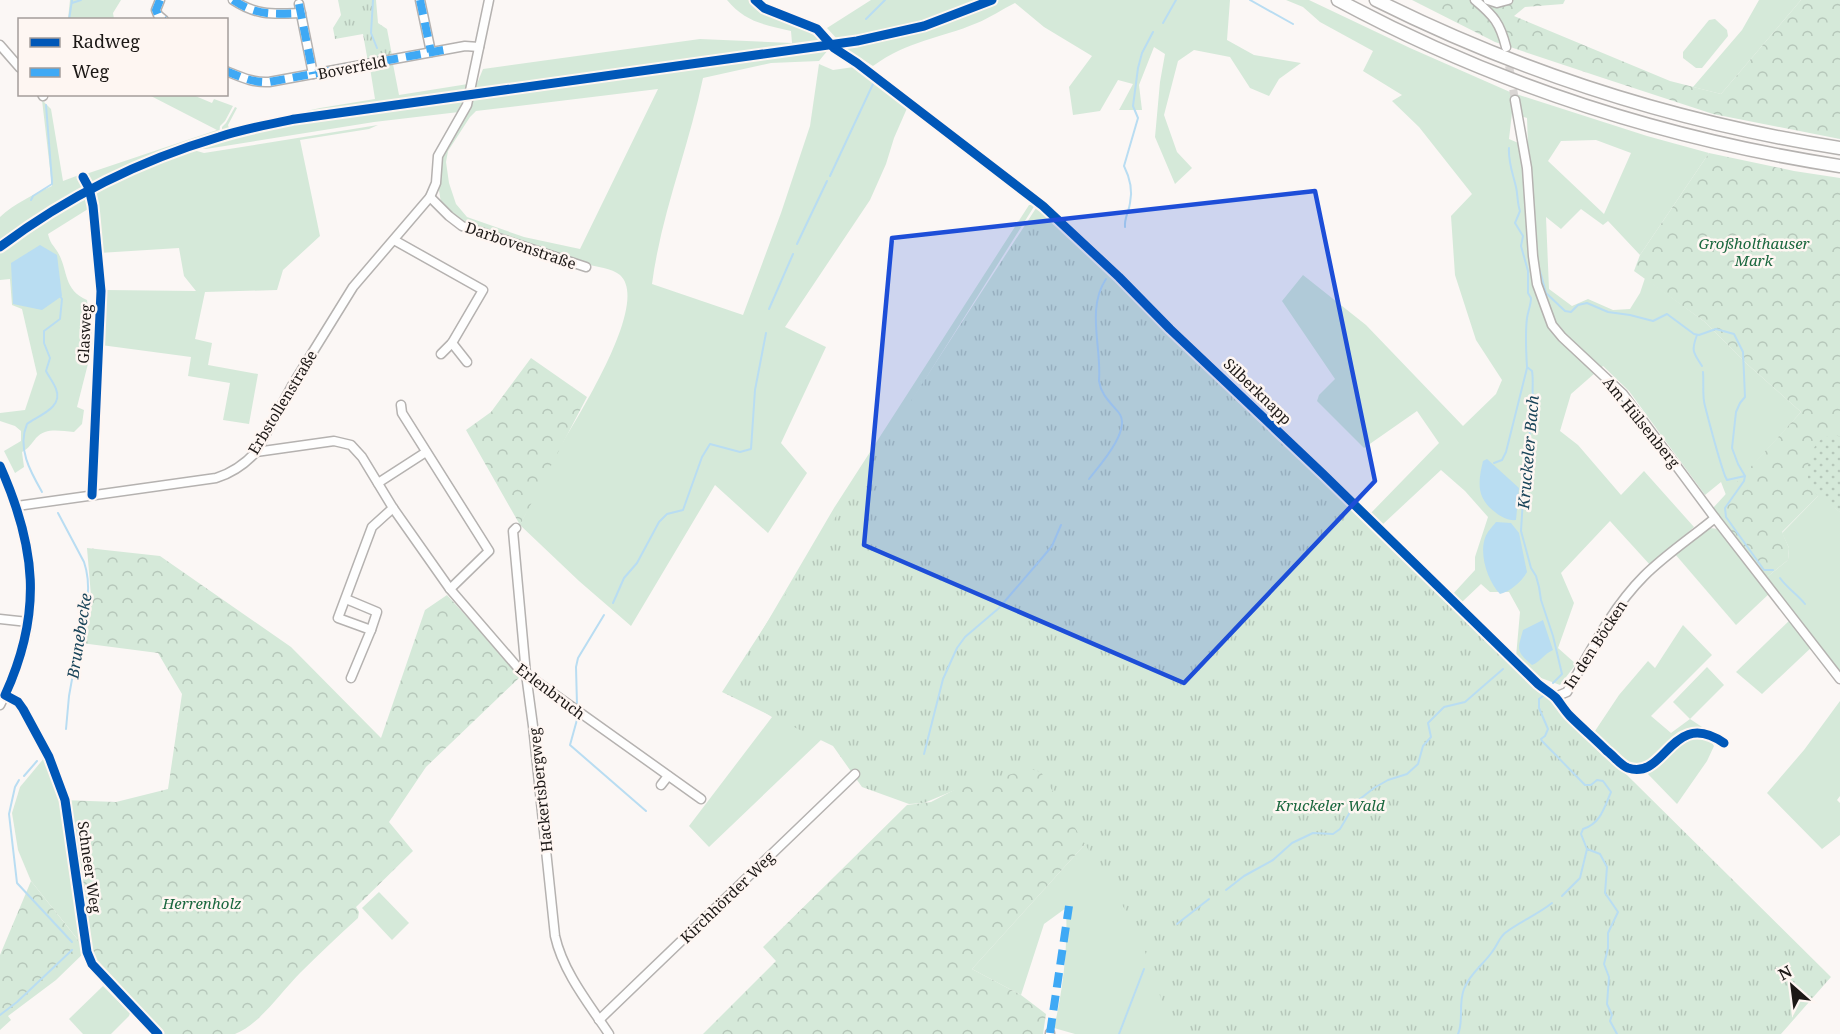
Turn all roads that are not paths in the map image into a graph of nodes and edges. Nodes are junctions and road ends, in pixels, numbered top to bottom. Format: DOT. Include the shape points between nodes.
graph roads {
  1 [pos="160,0"];
  2 [pos="233,0"];
  3 [pos="420,0"];
  4 [pos="489,0"];
  5 [pos="755,0"];
  6 [pos="1338,0"];
  7 [pos="1376,0"];
  8 [pos="1475,0"];
  9 [pos="1488,0"];
  10 [pos="1508,0"];
  11 [pos="162,18"];
  12 [pos="0,45"];
  13 [pos="479,47"];
  14 [pos="1506,47"];
  15 [pos="431,52"];
  16 [pos="18,66"];
  17 [pos="228,72"];
  18 [pos="312,74"];
  19 [pos="1515,100"];
  20 [pos="1840,148"];
  21 [pos="1840,166"];
  22 [pos="83,177"];
  23 [pos="430,197"];
  24 [pos="394,240"];
  25 [pos="586,267"];
  26 [pos="452,343"];
  27 [pos="441,354"];
  28 [pos="467,362"];
  29 [pos="401,405"];
  30 [pos="256,452"];
  31 [pos="426,452"];
  32 [pos="0,466"];
  33 [pos="378,483"];
  34 [pos="92,495"];
  35 [pos="17,506"];
  36 [pos="393,508"];
  37 [pos="1715,518"];
  38 [pos="514,529"];
  39 [pos="450,589"];
  40 [pos="346,599"];
  41 [pos="0,619"];
  42 [pos="28,622"];
  43 [pos="371,630"];
  44 [pos="526,674"];
  45 [pos="351,678"];
  46 [pos="1840,679"];
  47 [pos="5,695"];
  48 [pos="1555,697"];
  49 [pos="0,705"];
  50 [pos="1724,743"];
  51 [pos="855,774"];
  52 [pos="668,776"];
  53 [pos="661,785"];
  54 [pos="701,799"];
  55 [pos="599,1020"];
  56 [pos="158,1034"];
  57 [pos="609,1034"];
  1 -- 11 [label="street" via="156,10"];
  2 -- 18 [label="street" via="256,13 271,15 300,9"];
  3 -- 15 [label="street"];
  4 -- 13 [label="street"];
  5 -- 48 [label="street, Silberknapp" via="764,8 816,29 834,48 1043,206"];
  6 -- 21 [label="highway" via="1436,48 1574,101 1691,137"];
  7 -- 20 [label="highway" via="1503,57 1583,87 1713,124"];
  8 -- 14 [label="street" via="1492,13"];
  9 -- 10 [label="street"];
  12 -- 16 [label="street"];
  13 -- 15 [label="street, Boverfeld"];
  13 -- 23 [label="street" via="467,105 438,156 436,183"];
  15 -- 18 [label="street, Boverfeld"];
  17 -- 18 [label="street, Boverfeld" via="259,82"];
  19 -- 37 [label="street, Am Hülsenberg" via="1527,168 1537,284 1552,325 1623,394"];
  22 -- 34 [label="street, Glasweg" via="93,206 101,291"];
  23 -- 24 [label="street, Erbstollenstraße"];
  23 -- 25 [label="street, Darbovenstraße" via="462,226"];
  24 -- 26 [label="street" via="483,290"];
  24 -- 30 [label="street, Erbstollenstraße" via="347,295"];
  26 -- 27 [label="street"];
  26 -- 28 [label="street"];
  29 -- 31 [label="street"];
  30 -- 33 [label="street, Erlenbruch" via="344,442 362,457"];
  30 -- 34 [label="street, Erbstollenstraße" via="239,468 216,478"];
  31 -- 33 [label="street"];
  31 -- 39 [label="street" via="489,551"];
  32 -- 35 [label="street"];
  33 -- 36 [label="street, Erlenbruch"];
  34 -- 35 [label="street, Erbstollenstraße"];
  35 -- 42 [label="street" via="31,573"];
  36 -- 39 [label="street, Erlenbruch"];
  36 -- 40 [label="street" via="372,527"];
  37 -- 46 [label="street, Am Hülsenberg"];
  37 -- 48 [label="street, In den Böcken" via="1633,588 1609,620 1567,692"];
  38 -- 44 [label="street, Hackertsbergweg"];
  39 -- 44 [label="street, Erlenbruch"];
  40 -- 43 [label="street" via="377,612"];
  40 -- 43 [label="street" via="338,618"];
  41 -- 42 [label="street"];
  42 -- 47 [label="street"];
  43 -- 45 [label="street"];
  44 -- 52 [label="street, Erlenbruch"];
  44 -- 55 [label="street, Hackertsbergweg" via="557,947"];
  47 -- 49 [label="street"];
  47 -- 56 [label="street, Schneer Weg" via="23,709 63,792 84,939 92,964"];
  48 -- 50 [label="street, Silberknapp" via="1569,715 1625,767 1632,769 1660,759 1690,733 1712,735"];
  51 -- 55 [label="street, Kirchhörder Weg"];
  52 -- 53 [label="street"];
  52 -- 54 [label="street, Erlenbruch"];
  55 -- 57 [label="street, Hackertsbergweg"];
}
